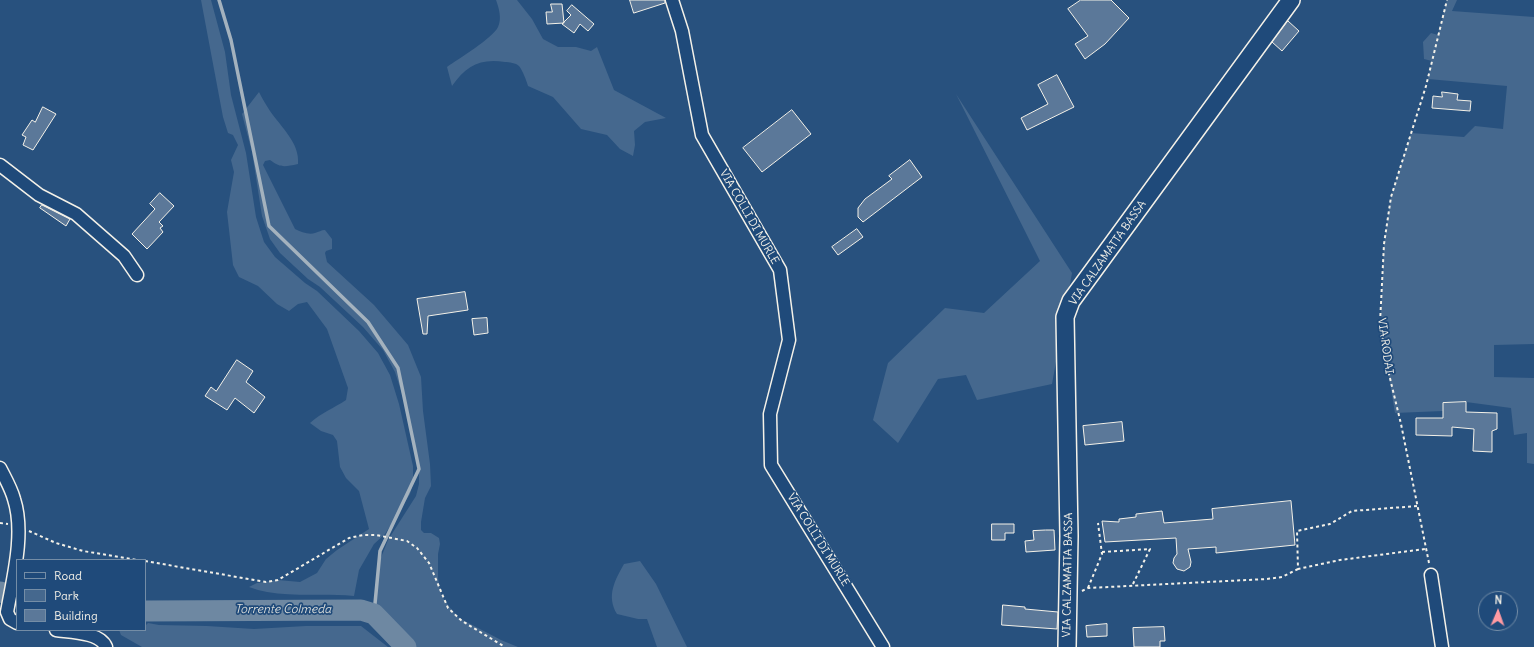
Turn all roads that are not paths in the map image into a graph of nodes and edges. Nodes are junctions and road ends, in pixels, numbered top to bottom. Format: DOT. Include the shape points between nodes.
graph roads {
  1 [pos="672,0"];
  2 [pos="1290,0"];
  3 [pos="0,165"];
  4 [pos="137,275"];
  5 [pos="0,468"];
  6 [pos="1431,575"];
  7 [pos="16,622"];
  8 [pos="62,631"];
  9 [pos="106,647"];
  10 [pos="883,647"];
  11 [pos="1067,647"];
  12 [pos="1442,647"];
  1 -- 10 [label="street, VIA COLLI DI MURLE" via="682,31 702,136 780,270 788,340 770,414 771,465"];
  2 -- 11 [label="street, VIA CALZAMATTA BASSA" via="1071,301 1065,317 1069,536"];
  3 -- 4 [label="street" via="40,195 76,214 124,256"];
  5 -- 7 [label="street" via="15,500 18,526 17,552 7,612 10,619"];
  6 -- 12 [label="street"];
  8 -- 9 [label="street" via="94,636 102,640"];
}
